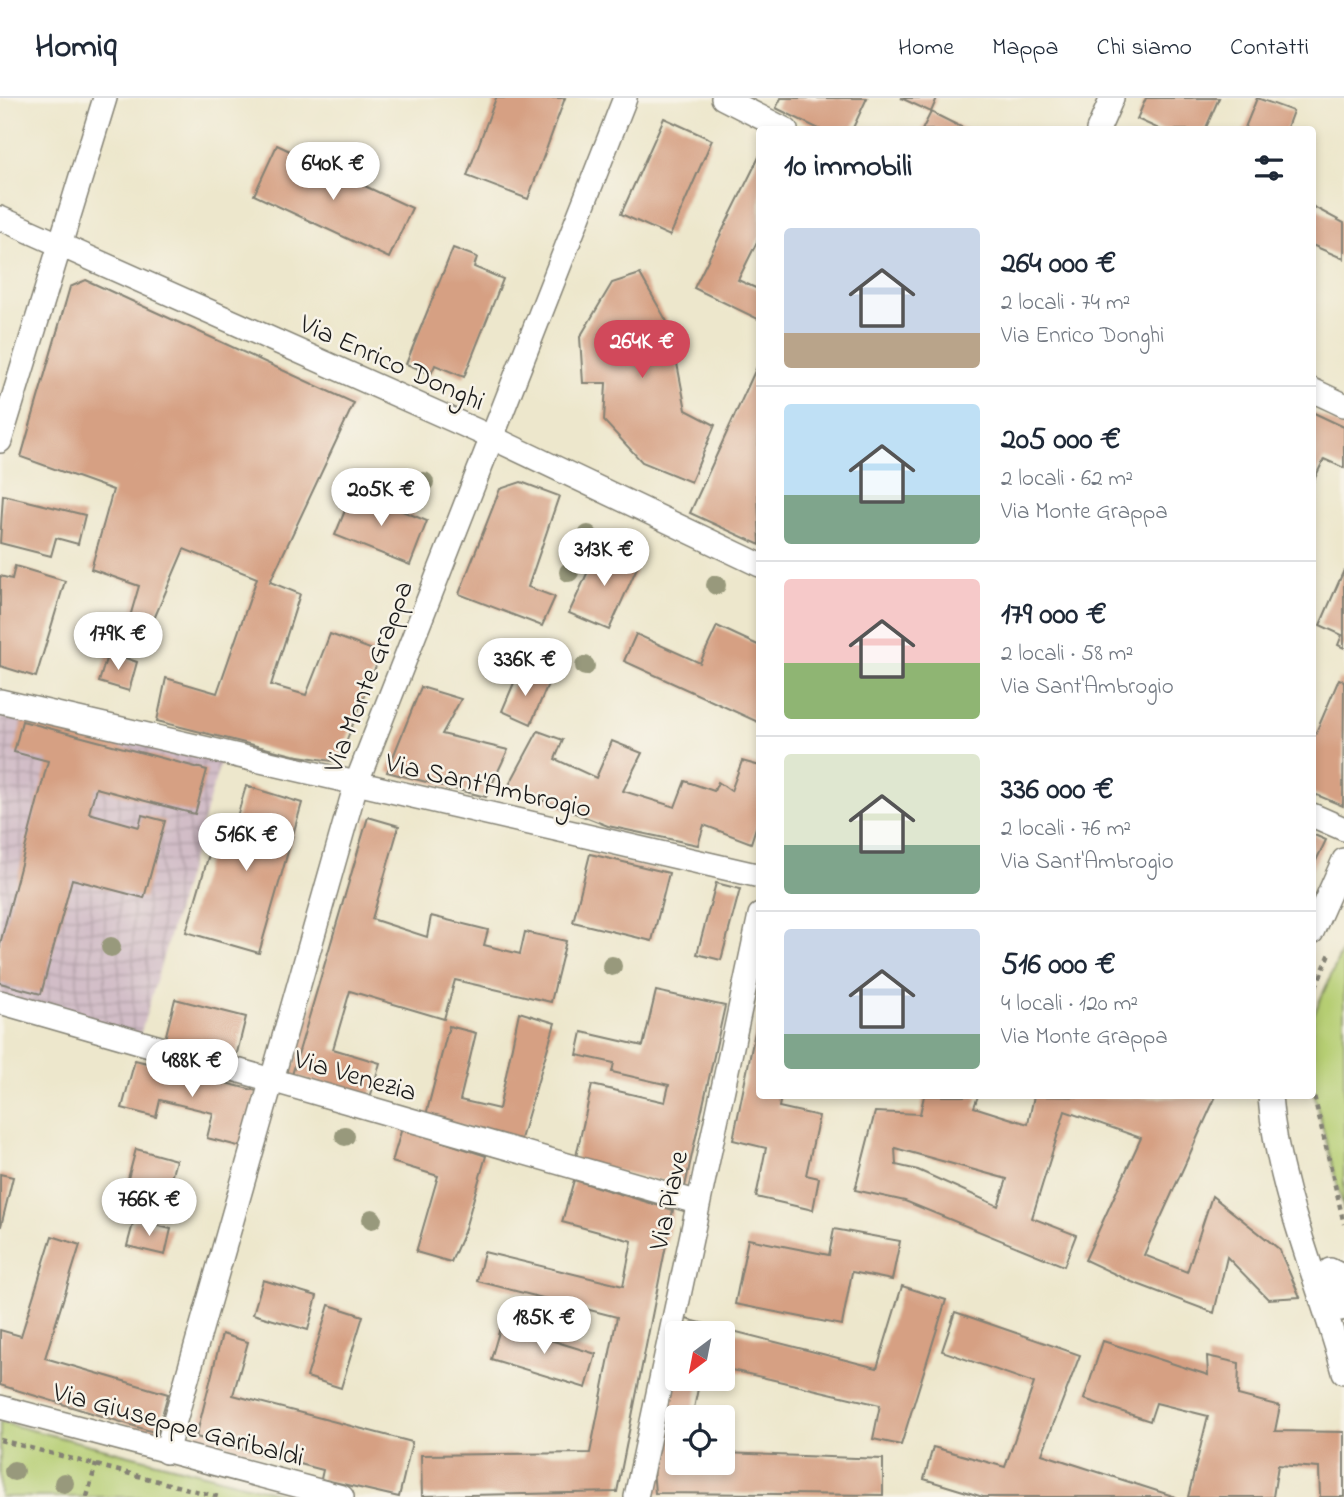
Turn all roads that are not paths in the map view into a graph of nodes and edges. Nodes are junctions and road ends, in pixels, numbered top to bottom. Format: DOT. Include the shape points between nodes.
graph roads {
  1 [pos="105,98"];
  2 [pos="625,98"];
  3 [pos="723,98"];
  4 [pos="1112,98"];
  5 [pos="778,126"];
  6 [pos="1100,126"];
  7 [pos="0,218"];
  8 [pos="58,244"];
  9 [pos="1316,392"];
  10 [pos="1344,405"];
  11 [pos="491,437"];
  12 [pos="0,440"];
  13 [pos="756,563"];
  14 [pos="0,701"];
  15 [pos="356,784"];
  16 [pos="1316,817"];
  17 [pos="1344,829"];
  18 [pos="1344,860"];
  19 [pos="756,875"];
  20 [pos="1316,923"];
  21 [pos="756,933"];
  22 [pos="0,1002"];
  23 [pos="274,1082"];
  24 [pos="1270,1099"];
  25 [pos="696,1202"];
  26 [pos="1344,1277"];
  27 [pos="1344,1318"];
  28 [pos="1344,1371"];
  29 [pos="0,1407"];
  30 [pos="166,1452"];
  31 [pos="342,1497"];
  32 [pos="636,1497"];
  1 -- 8 [label="street"];
  2 -- 11 [label="street, Via Monte Grappa"];
  3 -- 5 [label="street"];
  4 -- 6 [label="street"];
  7 -- 8 [label="street, Via Enrico Donghi"];
  8 -- 11 [label="street, Via Enrico Donghi"];
  8 -- 12 [label="street"];
  9 -- 10 [label="street"];
  11 -- 13 [label="street, Via Enrico Donghi"];
  11 -- 15 [label="street, Via Monte Grappa"];
  14 -- 15 [label="street, Via Sant'Ambrogio"];
  15 -- 19 [label="street, Via Sant'Ambrogio"];
  15 -- 23 [label="street, Via Monte Grappa"];
  16 -- 17 [label="street"];
  18 -- 20 [label="street"];
  21 -- 25 [label="street, Via Piave"];
  22 -- 23 [label="street, Via Venezia"];
  23 -- 25 [label="street, Via Venezia"];
  23 -- 30 [label="street, Via Monte Grappa"];
  24 -- 28 [label="street" via="1296,1216"];
  25 -- 32 [label="street, Via Piave"];
  26 -- 27 [label="street" via="1330,1270"];
  29 -- 30 [label="street, Via Giuseppe Garibaldi"];
  30 -- 31 [label="street, Via Giuseppe Garibaldi"];
}
